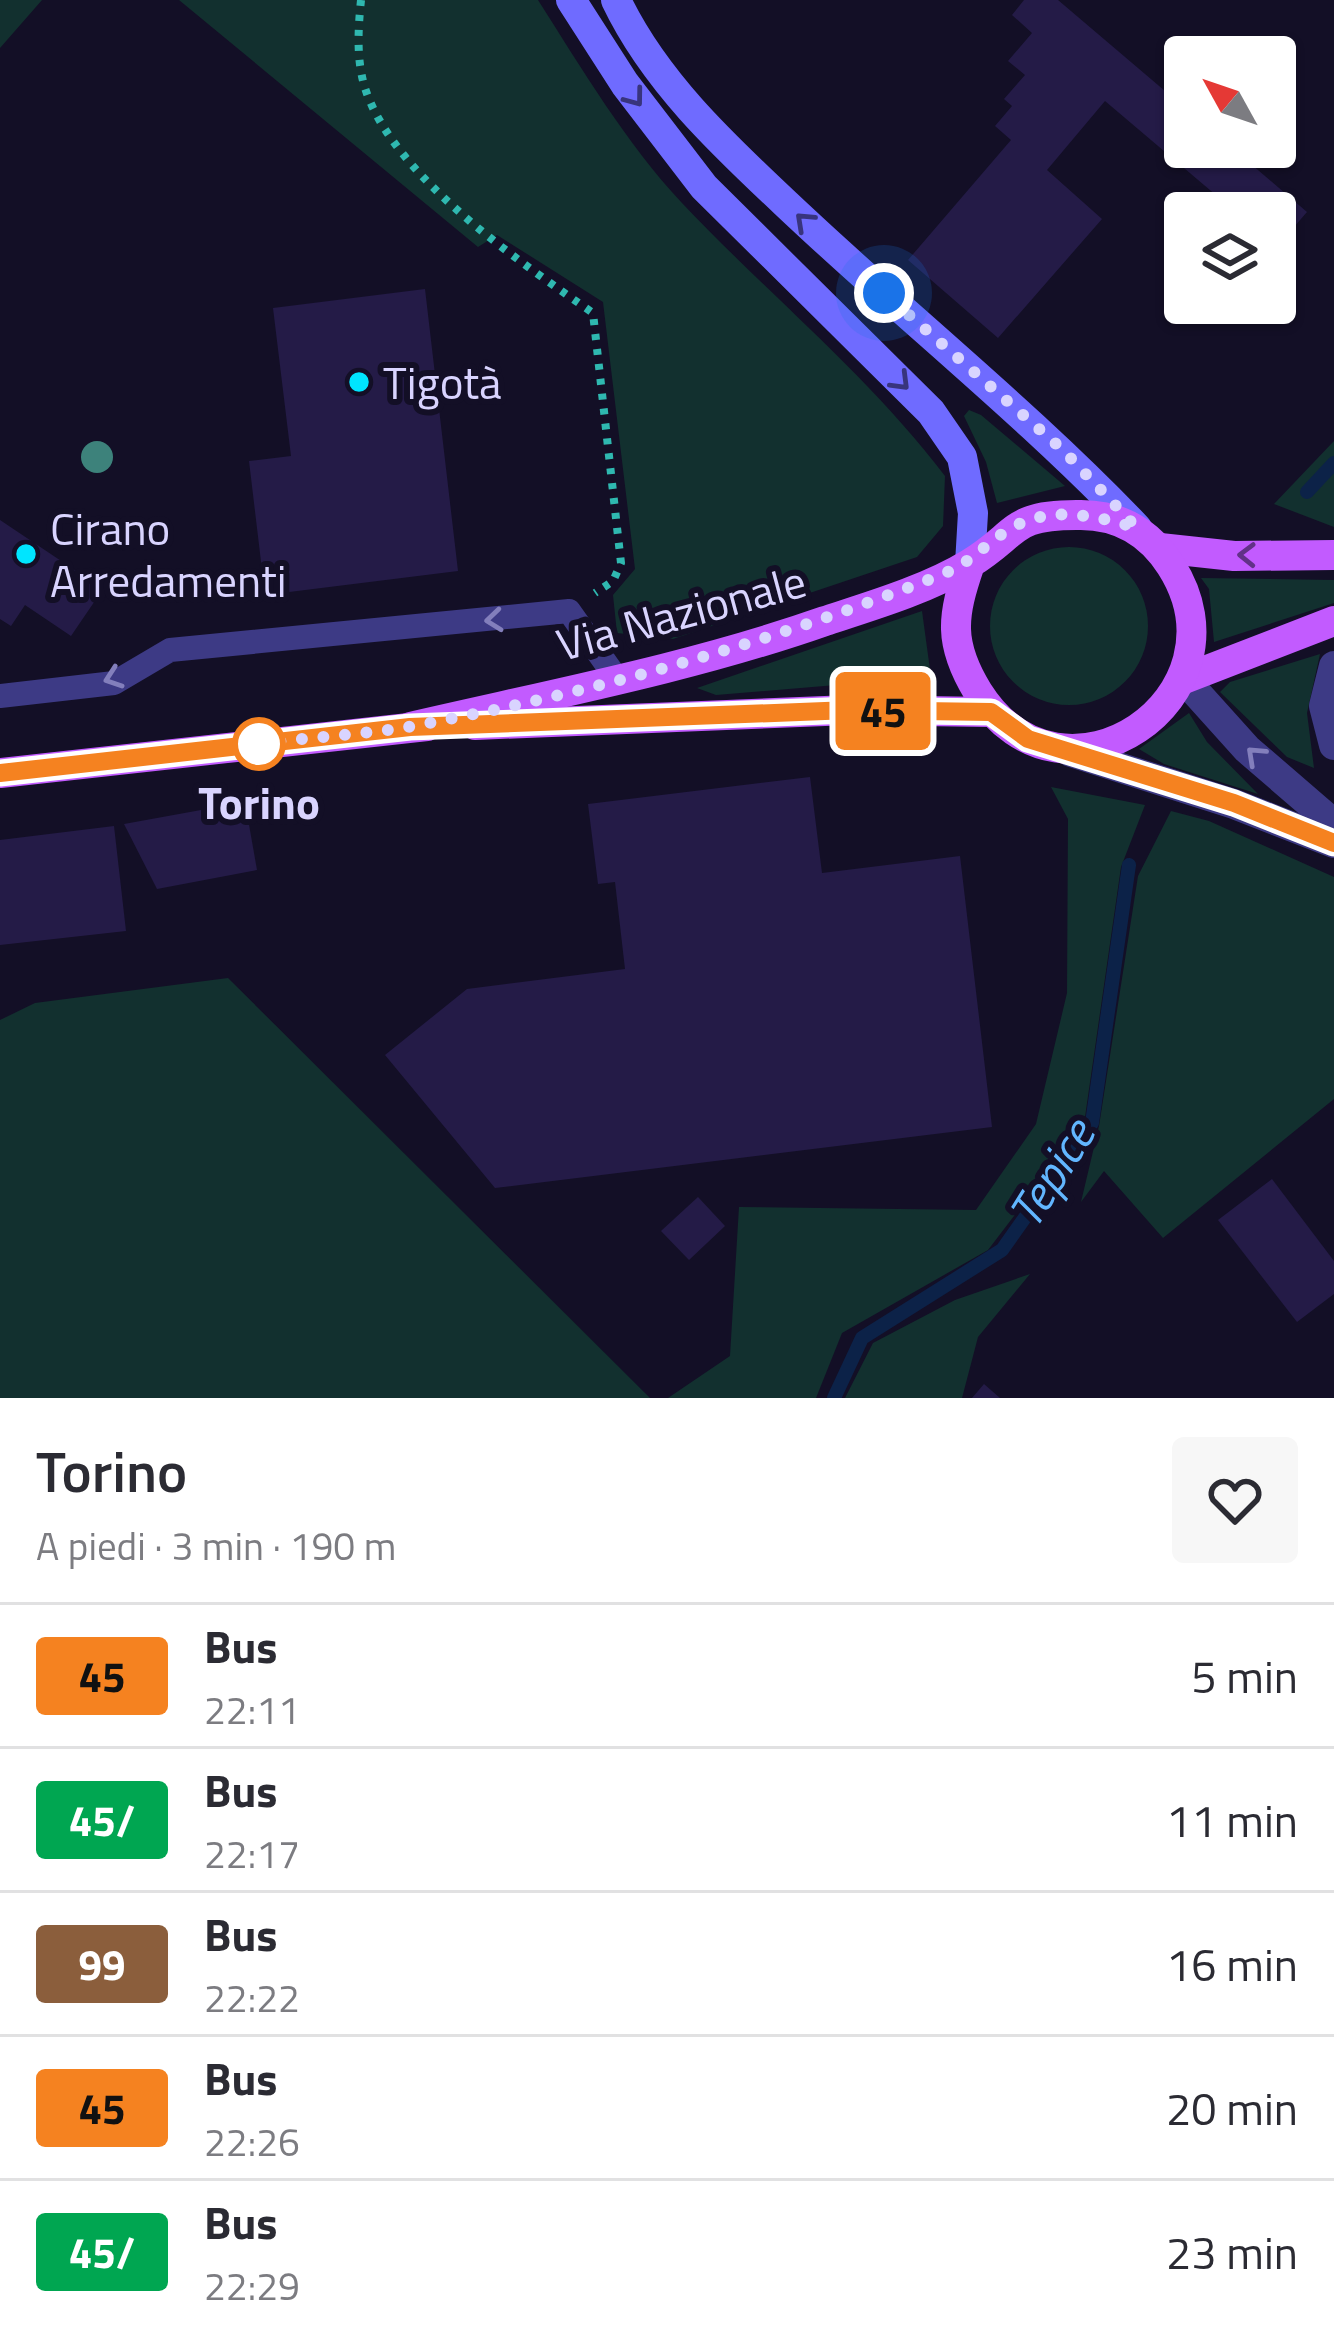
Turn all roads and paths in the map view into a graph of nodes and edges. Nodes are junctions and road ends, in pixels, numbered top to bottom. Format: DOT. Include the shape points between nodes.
graph roads {
  1 [pos="361,0"];
  2 [pos="571,0"];
  3 [pos="616,0"];
  4 [pos="1148,538"];
  5 [pos="1334,555"];
  6 [pos="970,564"];
  7 [pos="569,611"];
  8 [pos="1334,621"];
  9 [pos="1334,666"];
  10 [pos="1184,679"];
  11 [pos="617,680"];
  12 [pos="0,696"];
  13 [pos="991,712"];
  14 [pos="410,727"];
  15 [pos="1334,745"];
  16 [pos="1071,752"];
  17 [pos="2,766"];
  18 [pos="1334,824"];
  19 [pos="1334,843"];
  1 -- 7 [label="path" via="364,88 393,143 485,237 593,313 621,563 613,580"];
  2 -- 6 [label="main road, one-way" via="704,187 931,412 962,458 973,513"];
  4 -- 3 [label="main road, one-way" via="1062,449 742,163 681,99"];
  5 -- 4 [label="main road, Via Nazionale, one-way" via="1234,556"];
  4 -- 6 [label="main road, Via Nazionale" via="1091,515 1045,514 1006,531"];
  4 -- 10 [label="main road" via="1186,589 1193,635"];
  6 -- 11 [label="main road, Via Nazionale" via="824,622"];
  6 -- 13 [label="main road" via="954,610 959,662"];
  7 -- 11 [label="lane"];
  7 -- 12 [label="lane, one-way" via="170,650 114,683"];
  8 -- 10 [label="main road"];
  9 -- 15 [label="street" via="1324,706"];
  10 -- 16 [label="main road" via="1120,742"];
  18 -- 10 [label="street, one-way" via="1247,749"];
  11 -- 14 [label="main road, Via Nazionale"];
  13 -- 14 [label="main road, Via Nazionale"];
  13 -- 16 [label="main road" via="1028,739"];
  14 -- 17 [label="main road, Via Nazionale"];
  16 -- 19 [label="street"];
}
